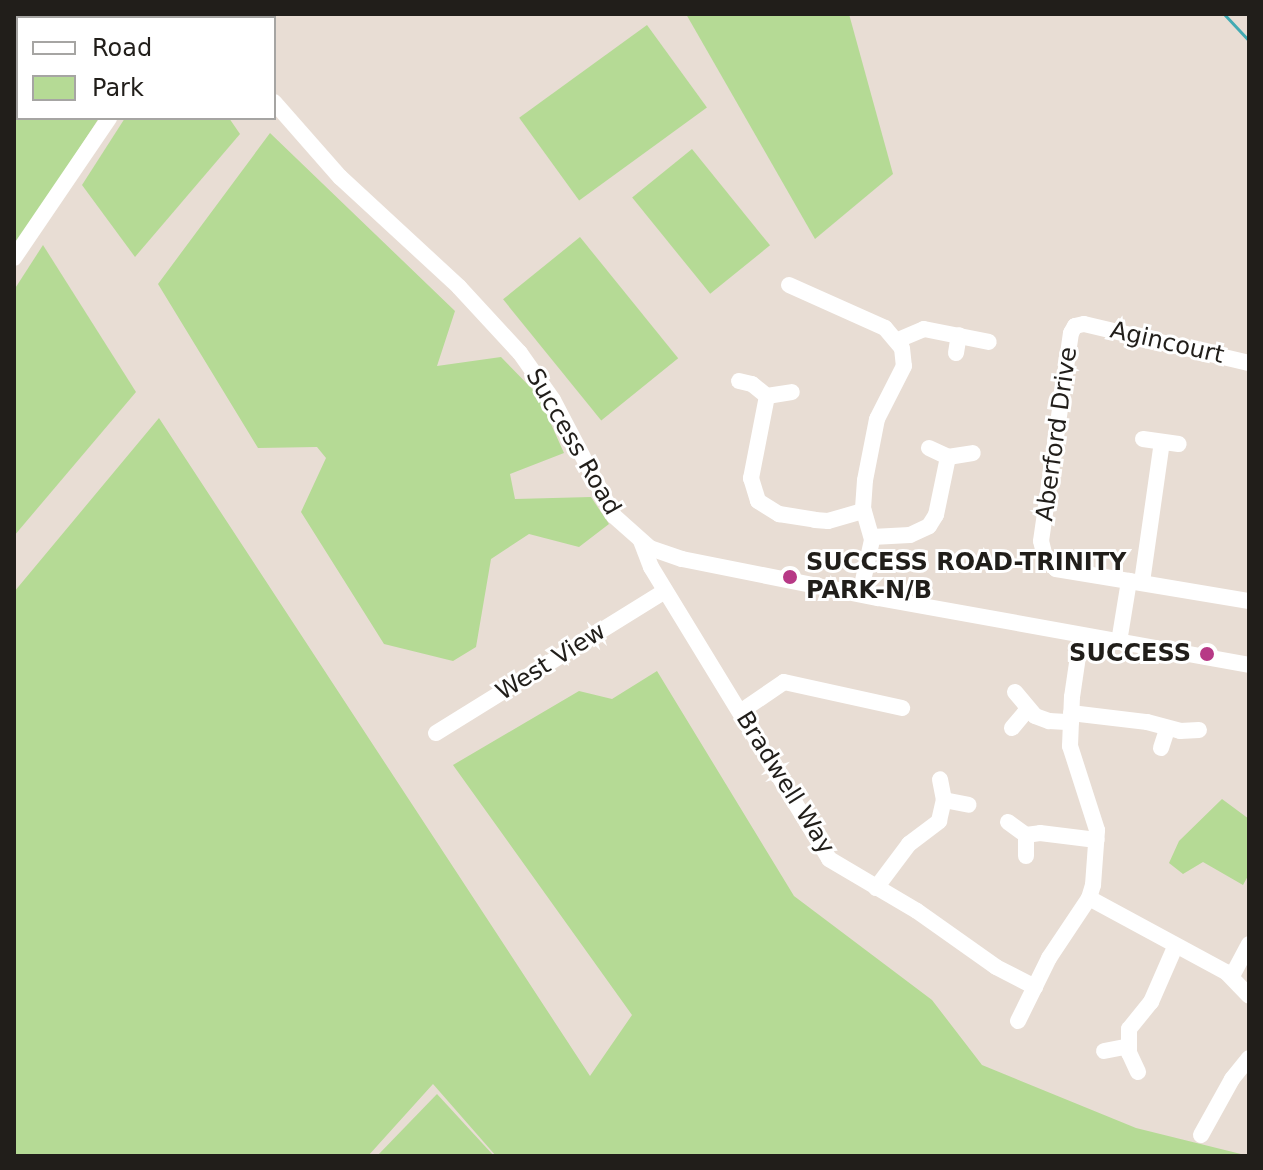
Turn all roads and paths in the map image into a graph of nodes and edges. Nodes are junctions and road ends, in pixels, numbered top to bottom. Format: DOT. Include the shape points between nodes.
graph roads {
  1 [pos="276,104"];
  2 [pos="108,120"];
  3 [pos="14,258"];
  4 [pos="789,285"];
  5 [pos="1084,324"];
  6 [pos="959,335"];
  7 [pos="898,340"];
  8 [pos="989,342"];
  9 [pos="956,353"];
  10 [pos="1249,363"];
  11 [pos="739,381"];
  12 [pos="792,392"];
  13 [pos="767,396"];
  14 [pos="1143,439"];
  15 [pos="929,448"];
  16 [pos="973,453"];
  17 [pos="948,457"];
  18 [pos="758,501"];
  19 [pos="742,510"];
  20 [pos="864,511"];
  21 [pos="872,537"];
  22 [pos="641,541"];
  23 [pos="1136,582"];
  24 [pos="665,591"];
  25 [pos="860,594"];
  26 [pos="1249,601"];
  27 [pos="1081,636"];
  28 [pos="1119,642"];
  29 [pos="1248,661"];
  30 [pos="1015,692"];
  31 [pos="902,708"];
  32 [pos="1027,710"];
  33 [pos="740,712"];
  34 [pos="1071,718"];
  35 [pos="1012,728"];
  36 [pos="1167,729"];
  37 [pos="1199,730"];
  38 [pos="436,733"];
  39 [pos="1161,748"];
  40 [pos="940,779"];
  41 [pos="944,800"];
  42 [pos="969,805"];
  43 [pos="1008,822"];
  44 [pos="1026,835"];
  45 [pos="1097,840"];
  46 [pos="1026,856"];
  47 [pos="876,888"];
  48 [pos="1089,898"];
  49 [pos="1249,944"];
  50 [pos="1175,947"];
  51 [pos="1232,976"];
  52 [pos="1035,987"];
  53 [pos="1249,996"];
  54 [pos="1018,1021"];
  55 [pos="1129,1046"];
  56 [pos="1104,1051"];
  57 [pos="1248,1060"];
  58 [pos="1138,1072"];
  59 [pos="1201,1135"];
  1 -- 22 [label="street, Success Road" via="340,177 459,287 520,353 553,400 614,516"];
  2 -- 3 [label="street"];
  4 -- 7 [label="street" via="885,328"];
  5 -- 10 [label="street, Agincourt"];
  5 -- 23 [label="street, Aberford Drive" via="1071,333 1041,541 1045,557 1056,569"];
  6 -- 7 [label="street" via="924,329"];
  6 -- 8 [label="street"];
  6 -- 9 [label="street"];
  7 -- 20 [label="street" via="904,366 877,419"];
  11 -- 13 [label="street"];
  12 -- 13 [label="street"];
  13 -- 18 [label="street" via="751,478"];
  14 -- 23 [label="street" via="1171,443"];
  15 -- 17 [label="street"];
  16 -- 17 [label="street"];
  17 -- 21 [label="street" via="929,526 910,535"];
  18 -- 19 [label="street"];
  18 -- 20 [label="street" via="779,514 815,520"];
  20 -- 21 [label="street"];
  21 -- 25 [label="street"];
  22 -- 24 [label="street, Bradwell Way"];
  22 -- 25 [label="street, Success Road" via="682,559"];
  23 -- 26 [label="street, Aberford Drive"];
  23 -- 28 [label="street"];
  24 -- 33 [label="street, Bradwell Way"];
  24 -- 38 [label="street, West View"];
  25 -- 27 [label="street, Success Road"];
  27 -- 28 [label="street, Success Road"];
  27 -- 34 [label="street"];
  28 -- 29 [label="street, Success Road"];
  30 -- 32 [label="street"];
  31 -- 33 [label="street" via="784,682"];
  32 -- 34 [label="street" via="1041,719"];
  32 -- 35 [label="street"];
  33 -- 47 [label="street, Bradwell Way" via="822,850"];
  34 -- 36 [label="street" via="1147,722"];
  34 -- 45 [label="street" via="1072,756"];
  36 -- 37 [label="street"];
  36 -- 39 [label="street"];
  40 -- 41 [label="street"];
  41 -- 42 [label="street"];
  41 -- 47 [label="street" via="939,821 909,844"];
  43 -- 44 [label="street"];
  44 -- 45 [label="street"];
  44 -- 46 [label="street"];
  45 -- 48 [label="street"];
  47 -- 52 [label="street, Bradwell Way"];
  48 -- 50 [label="street"];
  48 -- 52 [label="street"];
  49 -- 51 [label="street"];
  50 -- 51 [label="street"];
  50 -- 55 [label="street" via="1151,1002 1129,1029"];
  51 -- 53 [label="street"];
  52 -- 54 [label="street"];
  55 -- 56 [label="street"];
  55 -- 58 [label="street"];
  57 -- 59 [label="street"];
}
